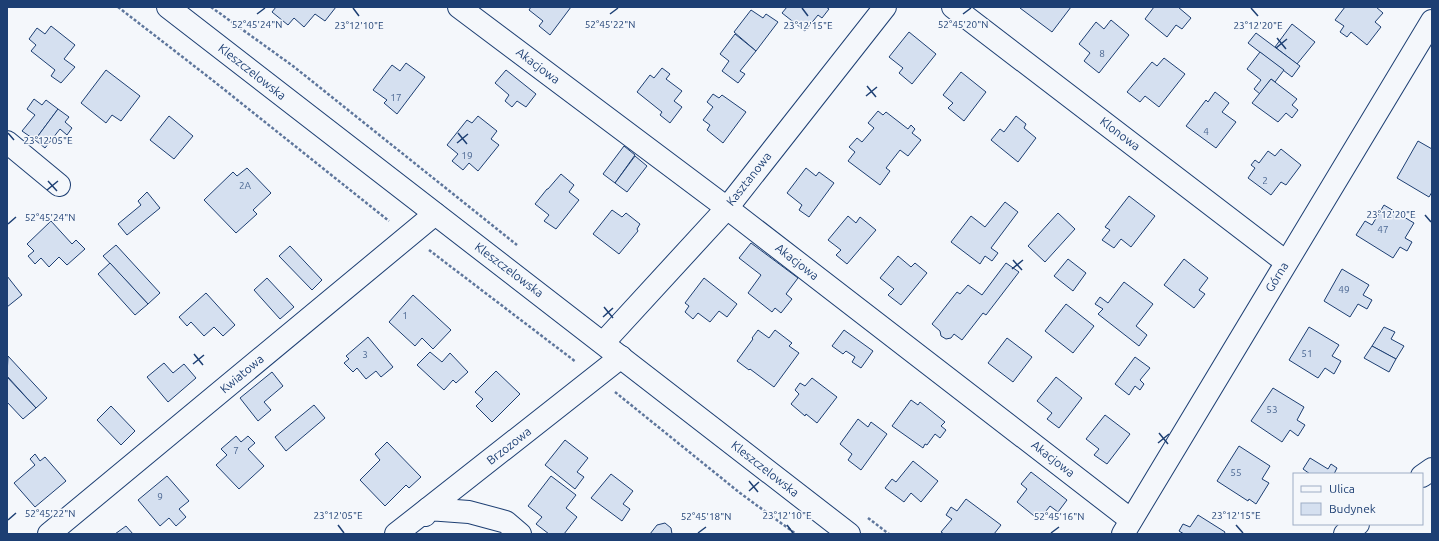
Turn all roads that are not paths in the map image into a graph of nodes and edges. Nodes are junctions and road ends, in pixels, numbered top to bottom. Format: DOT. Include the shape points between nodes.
graph roads {
  1 [pos="168,7"];
  2 [pos="460,7"];
  3 [pos="885,7"];
  4 [pos="953,7"];
  5 [pos="1432,21"];
  6 [pos="7,142"];
  7 [pos="59,186"];
  8 [pos="727,208"];
  9 [pos="435,214"];
  10 [pos="1286,262"];
  11 [pos="603,343"];
  12 [pos="621,357"];
  13 [pos="1432,469"];
  14 [pos="1423,475"];
  15 [pos="428,509"];
  16 [pos="1357,525"];
  17 [pos="1127,527"];
  18 [pos="49,534"];
  19 [pos="396,534"];
  20 [pos="416,534"];
  21 [pos="520,534"];
  22 [pos="848,534"];
  23 [pos="1345,534"];
  1 -- 9 [label="street, Kleszczelowska"];
  2 -- 8 [label="street, Akacjowa"];
  3 -- 8 [label="street, Kasztanowa"];
  4 -- 10 [label="street, Klonowa"];
  5 -- 10 [label="street, Górna"];
  6 -- 7 [label="street"];
  8 -- 11 [label="street, Kasztanowa"];
  8 -- 17 [label="street, Akacjowa"];
  9 -- 11 [label="street, Kleszczelowska"];
  9 -- 18 [label="street, Kwiatowa"];
  10 -- 17 [label="street, Górna"];
  11 -- 12 [label="street, Kleszczelowska"];
  12 -- 15 [label="street, Brzozowa"];
  12 -- 22 [label="street, Kleszczelowska"];
  13 -- 14 [label="street"];
  15 -- 19 [label="street, Brzozowa"];
  15 -- 20 [label="street"];
  15 -- 21 [label="street" via="469,512 506,522"];
  16 -- 23 [label="street"];
}
